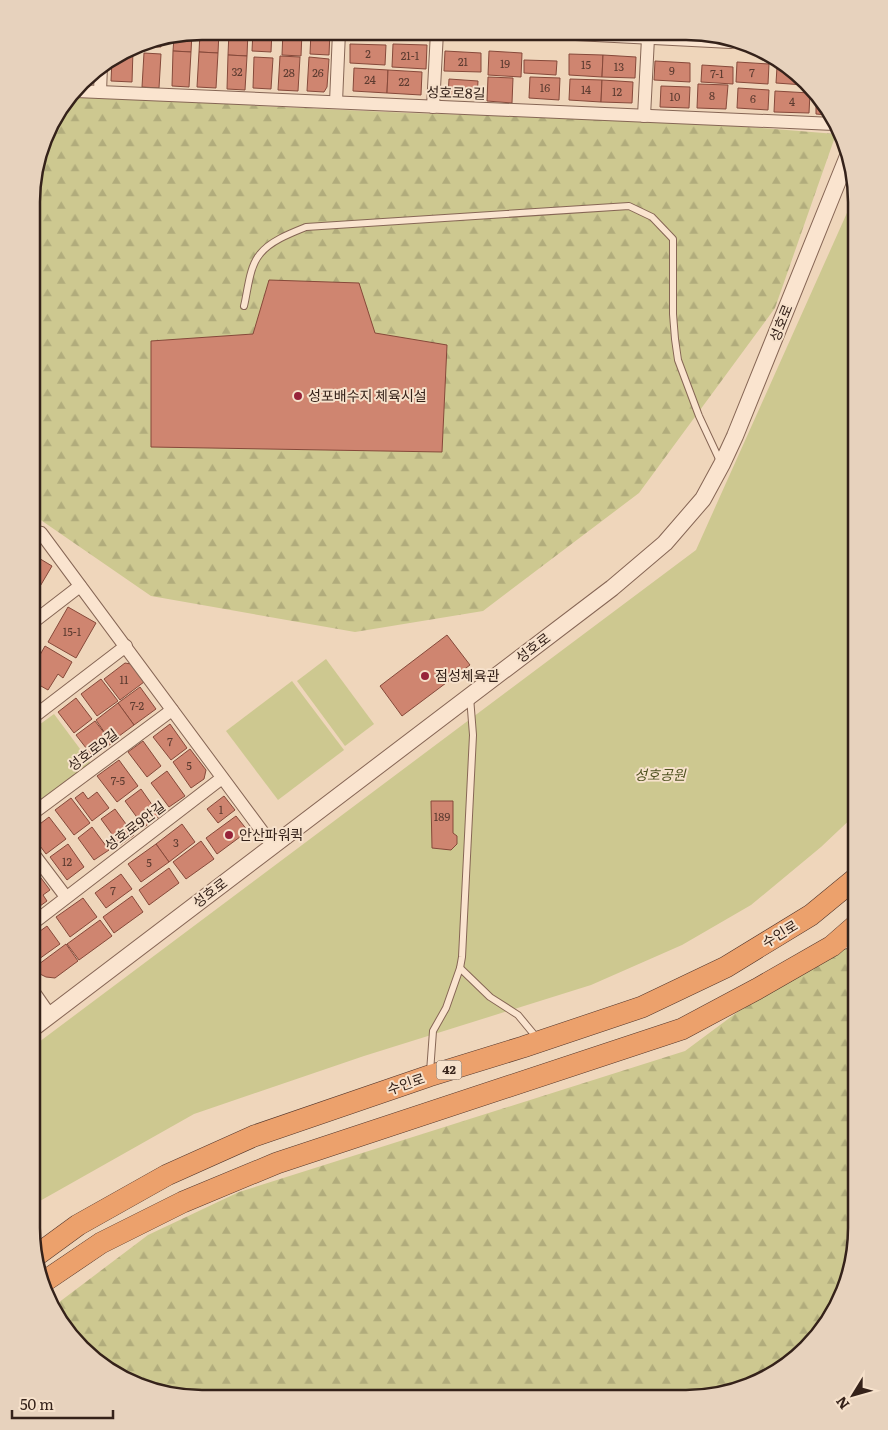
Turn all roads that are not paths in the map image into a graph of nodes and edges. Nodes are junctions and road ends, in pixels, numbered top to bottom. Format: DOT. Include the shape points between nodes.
graph roads {
  1 [pos="339,40"];
  2 [pos="436,40"];
  3 [pos="653,40"];
  4 [pos="101,76"];
  5 [pos="84,91"];
  6 [pos="100,92"];
  7 [pos="336,102"];
  8 [pos="433,107"];
  9 [pos="644,116"];
  10 [pos="827,124"];
  11 [pos="844,166"];
  12 [pos="244,306"];
  13 [pos="722,464"];
  14 [pos="40,533"];
  15 [pos="80,586"];
  16 [pos="40,617"];
  17 [pos="126,646"];
  18 [pos="470,695"];
  19 [pos="172,710"];
  20 [pos="40,712"];
  21 [pos="222,778"];
  22 [pos="40,808"];
  23 [pos="273,846"];
  24 [pos="40,863"];
  25 [pos="848,885"];
  26 [pos="66,898"];
  27 [pos="40,918"];
  28 [pos="848,932"];
  29 [pos="848,945"];
  30 [pos="822,952"];
  31 [pos="460,968"];
  32 [pos="40,1019"];
  33 [pos="540,1040"];
  34 [pos="429,1076"];
  35 [pos="42,1251"];
  36 [pos="49,1279"];
  1 -- 7 [label="street"];
  2 -- 8 [label="street"];
  3 -- 9 [label="street"];
  4 -- 6 [label="street"];
  5 -- 6 [label="street, 성호로8길"];
  6 -- 7 [label="street, 성호로8길"];
  7 -- 8 [label="street, 성호로8길"];
  8 -- 9 [label="street, 성호로8길"];
  9 -- 10 [label="street, 성호로8길"];
  11 -- 13 [label="street, 성호로"];
  12 -- 13 [label="lane" via="254,264 260,253 306,227 629,206 652,217 673,239 674,340 678,360"];
  13 -- 18 [label="street, 성호로" via="703,498 665,543 612,588"];
  14 -- 15 [label="street"];
  15 -- 16 [label="street"];
  15 -- 17 [label="street"];
  17 -- 19 [label="street"];
  17 -- 20 [label="street"];
  18 -- 23 [label="street, 성호로"];
  18 -- 31 [label="lane" via="473,735"];
  19 -- 21 [label="street"];
  19 -- 22 [label="street, 성호로9길"];
  21 -- 23 [label="street"];
  21 -- 26 [label="street, 성호로9안길"];
  23 -- 32 [label="street, 성호로"];
  24 -- 26 [label="street"];
  25 -- 33 [label="highway, 수인로 / 42" via="811,915 726,967 642,1007"];
  26 -- 27 [label="street, 성호로9안길"];
  28 -- 30 [label="highway"];
  29 -- 30 [label="lane"];
  30 -- 36 [label="highway" via="682,1029 277,1162 182,1202 101,1243"];
  31 -- 33 [label="lane" via="490,998 518,1015"];
  31 -- 34 [label="lane" via="446,1008 433,1031"];
  33 -- 34 [label="highway, 수인로 / 42"];
  34 -- 35 [label="highway, 수인로 / 42" via="254,1136 167,1175 78,1225"];
}
